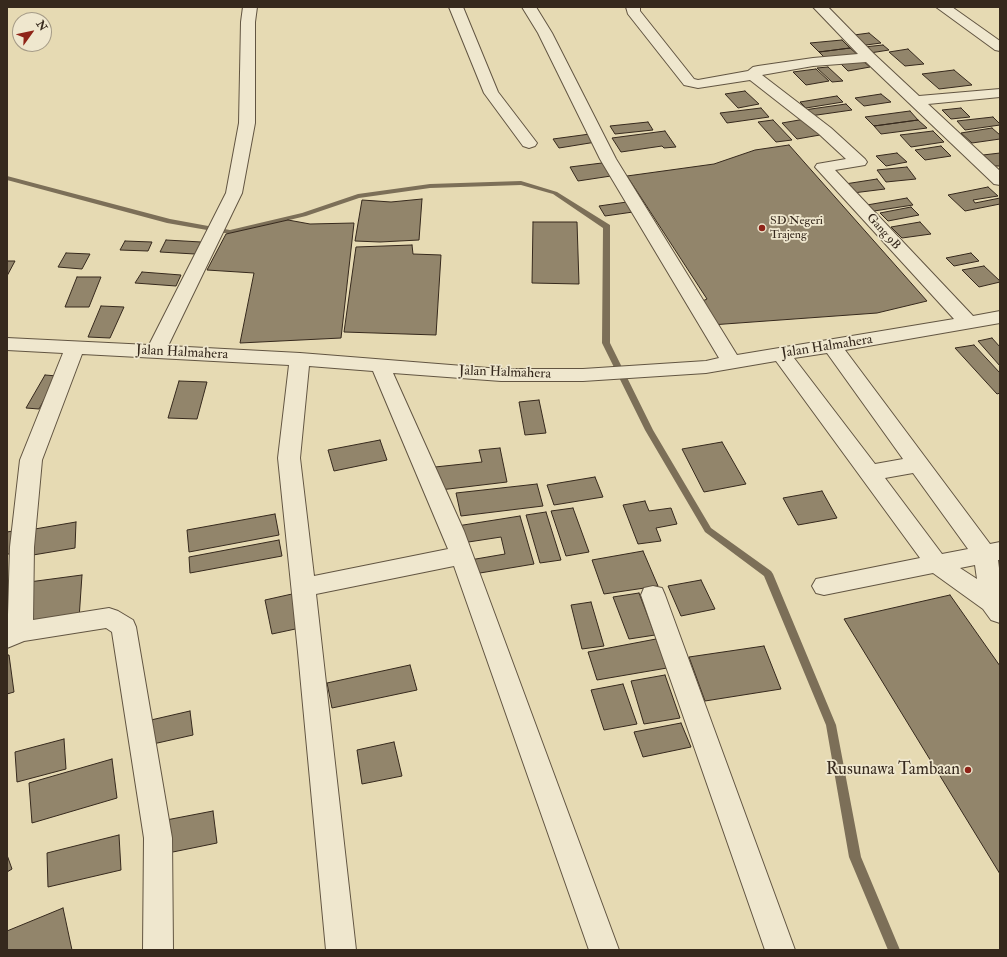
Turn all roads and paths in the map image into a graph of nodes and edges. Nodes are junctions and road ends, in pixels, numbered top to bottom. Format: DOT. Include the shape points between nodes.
graph roads {
  1 [pos="250,7"];
  2 [pos="456,7"];
  3 [pos="528,7"];
  4 [pos="633,7"];
  5 [pos="820,7"];
  6 [pos="943,7"];
  7 [pos="1000,47"];
  8 [pos="869,57"];
  9 [pos="754,75"];
  10 [pos="1000,93"];
  11 [pos="915,101"];
  12 [pos="529,143"];
  13 [pos="1000,180"];
  14 [pos="1000,317"];
  15 [pos="968,322"];
  16 [pos="7,344"];
  17 [pos="832,346"];
  18 [pos="75,348"];
  19 [pos="154,352"];
  20 [pos="781,354"];
  21 [pos="300,359"];
  22 [pos="732,363"];
  23 [pos="380,365"];
  24 [pos="919,464"];
  25 [pos="869,473"];
  26 [pos="992,553"];
  27 [pos="462,555"];
  28 [pos="937,564"];
  29 [pos="824,586"];
  30 [pos="304,587"];
  31 [pos="653,595"];
  32 [pos="996,607"];
  33 [pos="14,635"];
  34 [pos="158,950"];
  35 [pos="340,950"];
  36 [pos="604,950"];
  37 [pos="780,950"];
  1 -- 19 [label="street" via="247,123 234,193"];
  2 -- 12 [label="street" via="491,93"];
  3 -- 22 [label="street" via="545,33 608,159"];
  4 -- 9 [label="street" via="633,11 689,82 698,84"];
  5 -- 8 [label="street"];
  6 -- 7 [label="street"];
  8 -- 9 [label="street" via="758,70"];
  8 -- 11 [label="street"];
  9 -- 15 [label="street, Gang 9B" via="825,131 859,162 823,167"];
  10 -- 11 [label="street"];
  11 -- 13 [label="street"];
  14 -- 15 [label="street, Jalan Halmahera"];
  15 -- 17 [label="street, Jalan Halmahera"];
  16 -- 18 [label="street, Jalan Halmahera"];
  17 -- 20 [label="street, Jalan Halmahera"];
  17 -- 24 [label="street"];
  18 -- 19 [label="street, Jalan Halmahera"];
  18 -- 33 [label="street" via="31,460"];
  19 -- 21 [label="street, Jalan Halmahera"];
  20 -- 22 [label="street, Jalan Halmahera"];
  20 -- 25 [label="street"];
  21 -- 23 [label="street, Jalan Halmahera"];
  21 -- 30 [label="street" via="289,458"];
  22 -- 23 [label="street, Jalan Halmahera" via="706,368 583,375 501,375"];
  23 -- 27 [label="street"];
  24 -- 25 [label="street"];
  24 -- 26 [label="street"];
  25 -- 28 [label="street"];
  26 -- 28 [label="street"];
  26 -- 32 [label="street"];
  27 -- 30 [label="street"];
  27 -- 36 [label="street"];
  28 -- 29 [label="street"];
  28 -- 32 [label="street"];
  30 -- 35 [label="street"];
  31 -- 37 [label="street"];
  33 -- 34 [label="street" via="109,618 124,627 158,838"];
}
